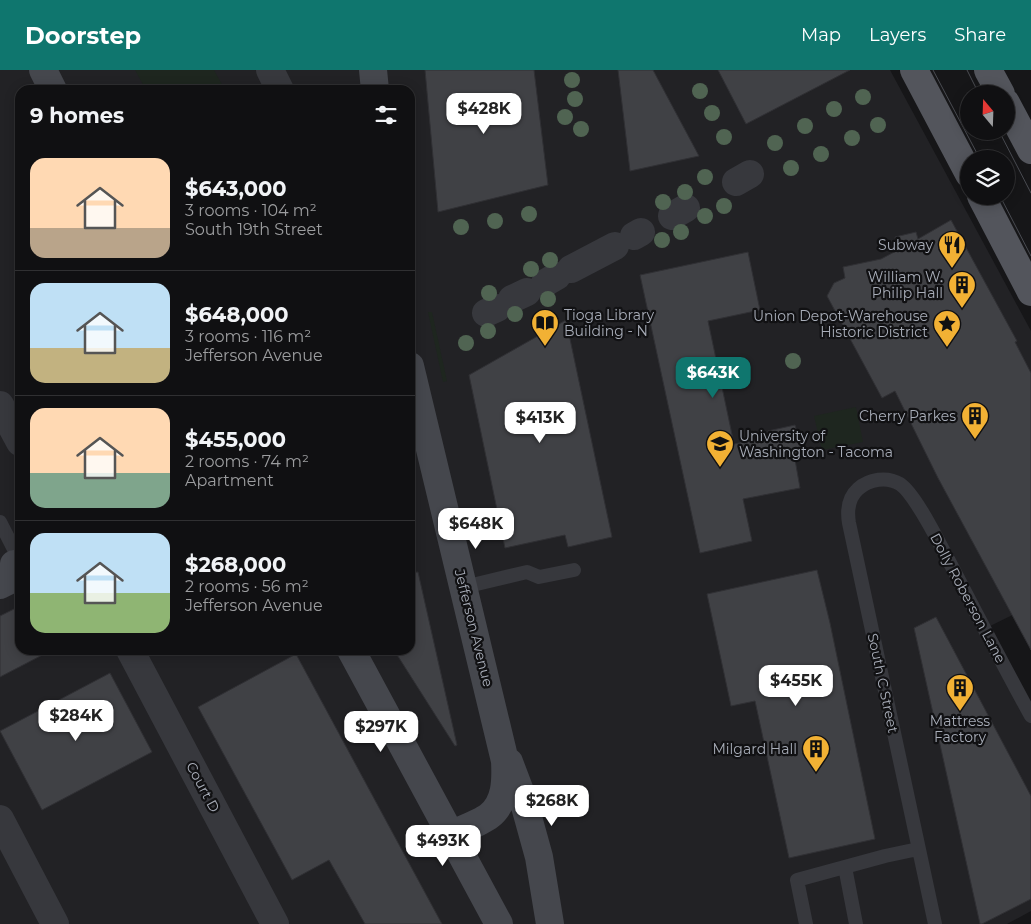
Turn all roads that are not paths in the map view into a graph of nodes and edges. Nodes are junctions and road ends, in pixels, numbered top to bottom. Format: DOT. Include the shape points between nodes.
graph roads {
  1 [pos="43,70"];
  2 [pos="270,70"];
  3 [pos="373,70"];
  4 [pos="914,70"];
  5 [pos="988,70"];
  6 [pos="50,85"];
  7 [pos="278,85"];
  8 [pos="374,85"];
  9 [pos="996,85"];
  10 [pos="1015,120"];
  11 [pos="1031,150"];
  12 [pos="960,157"];
  13 [pos="986,205"];
  14 [pos="677,213"];
  15 [pos="528,292"];
  16 [pos="1031,292"];
  17 [pos="415,387"];
  18 [pos="0,405"];
  19 [pos="15,433"];
  20 [pos="900,484"];
  21 [pos="0,522"];
  22 [pos="11,565"];
  23 [pos="574,570"];
  24 [pos="464,588"];
  25 [pos="133,655"];
  26 [pos="354,655"];
  27 [pos="1031,716"];
  28 [pos="502,744"];
  29 [pos="0,819"];
  30 [pos="450,835"];
  31 [pos="918,849"];
  32 [pos="844,867"];
  33 [pos="55,924"];
  34 [pos="275,924"];
  35 [pos="499,924"];
  36 [pos="550,924"];
  37 [pos="806,924"];
  38 [pos="856,924"];
  39 [pos="935,924"];
  1 -- 6 [label="street"];
  2 -- 7 [label="street"];
  3 -- 8 [label="street"];
  4 -- 12 [label="main road"];
  5 -- 9 [label="main road"];
  10 -- 11 [label="main road"];
  13 -- 16 [label="main road"];
  14 -- 15 [label="street"];
  17 -- 24 [label="street, Jefferson Avenue"];
  18 -- 19 [label="street"];
  20 -- 27 [label="lane, Dolly Roberson Lane" via="910,493 933,533"];
  20 -- 31 [label="lane, South C Street" via="890,480 872,480 863,484 855,491 847,513"];
  21 -- 22 [label="lane"];
  23 -- 24 [label="lane" via="539,577 527,572"];
  24 -- 28 [label="street, Jefferson Avenue"];
  25 -- 34 [label="street, Court D"];
  26 -- 30 [label="street"];
  28 -- 30 [label="street, Jefferson Avenue" via="505,761 502,798 490,815"];
  28 -- 36 [label="street" via="520,790 539,857"];
  29 -- 33 [label="street"];
  30 -- 35 [label="street"];
  31 -- 32 [label="lane"];
  31 -- 39 [label="lane, South C Street"];
  32 -- 37 [label="lane" via="797,880"];
  32 -- 38 [label="lane"];
}
